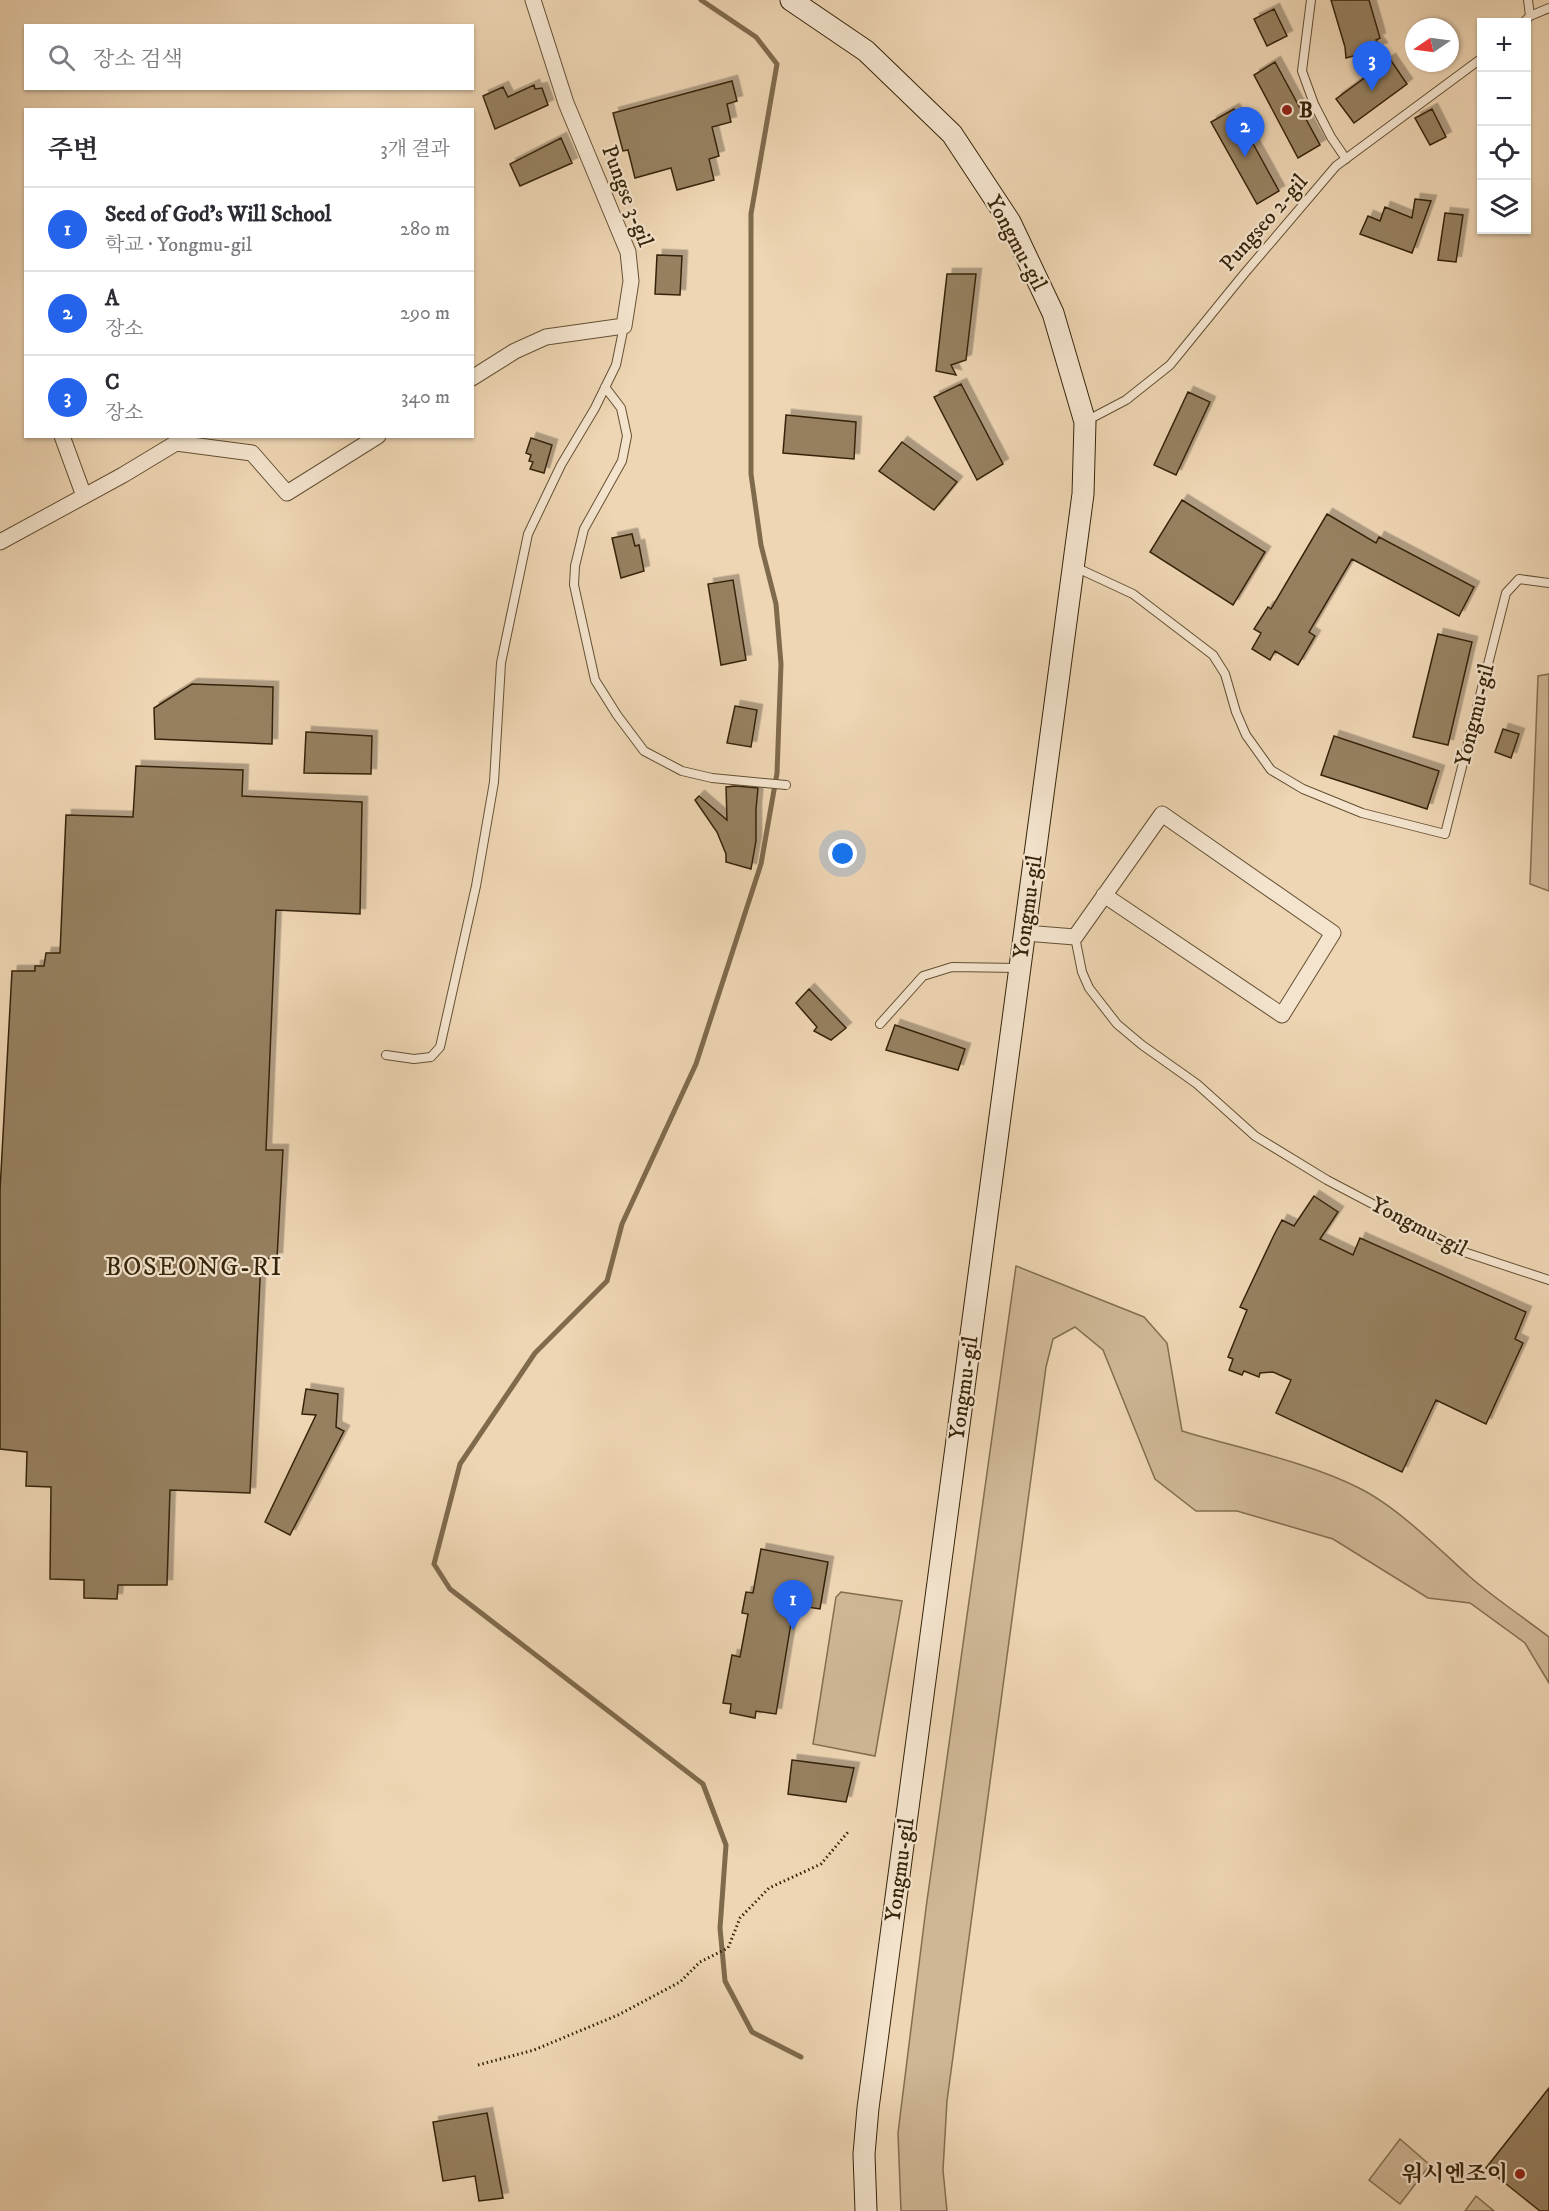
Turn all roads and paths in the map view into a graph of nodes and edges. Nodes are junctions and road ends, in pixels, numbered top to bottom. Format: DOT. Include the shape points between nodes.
graph roads {
  1 [pos="533,0"];
  2 [pos="791,0"];
  3 [pos="1311,0"];
  4 [pos="1528,0"];
  5 [pos="1549,8"];
  6 [pos="1527,18"];
  7 [pos="1531,18"];
  8 [pos="1477,62"];
  9 [pos="1346,159"];
  10 [pos="624,326"];
  11 [pos="474,377"];
  12 [pos="605,387"];
  13 [pos="1085,422"];
  14 [pos="63,438"];
  15 [pos="375,438"];
  16 [pos="84,496"];
  17 [pos="0,542"];
  18 [pos="1073,566"];
  19 [pos="1549,583"];
  20 [pos="783,785"];
  21 [pos="1104,895"];
  22 [pos="1025,933"];
  23 [pos="1075,937"];
  24 [pos="1020,968"];
  25 [pos="880,1024"];
  26 [pos="386,1055"];
  27 [pos="1549,1280"];
  28 [pos="848,1832"];
  29 [pos="478,2065"];
  30 [pos="866,2211"];
  1 -- 10 [label="street, Pungse 3-gil" via="566,103 628,252 631,281"];
  2 -- 13 [label="street, Yongmu-gil" via="866,51 952,134 1010,222 1053,313"];
  3 -- 9 [label="lane" via="1302,71 1314,104"];
  4 -- 6 [label="lane"];
  5 -- 7 [label="lane"];
  8 -- 9 [label="lane, Pungseo 2-gil"];
  9 -- 13 [label="lane, Pungseo 2-gil" via="1251,265 1170,365 1126,400"];
  10 -- 11 [label="street" via="546,337"];
  10 -- 12 [label="lane" via="616,365"];
  12 -- 20 [label="lane" via="621,408 627,436 622,461 584,529 574,585 595,680 644,751 682,771"];
  12 -- 26 [label="lane" via="528,534 501,663 494,782 476,886 440,1047 431,1057"];
  13 -- 18 [label="street, Yongmu-gil" via="1083,494"];
  14 -- 16 [label="street"];
  15 -- 16 [label="street" via="287,493 252,453 176,443"];
  16 -- 17 [label="street"];
  18 -- 19 [label="lane, Yongmu-gil" via="1132,594 1213,655 1225,674 1246,735 1271,770 1303,789 1362,813 1445,834 1506,593 1519,579"];
  18 -- 22 [label="street, Yongmu-gil"];
  21 -- 21 [label="street" via="1162,814 1333,933 1282,1015"];
  21 -- 23 [label="street"];
  22 -- 23 [label="street"];
  22 -- 24 [label="street, Yongmu-gil"];
  23 -- 27 [label="lane, Yongmu-gil" via="1089,988 1117,1024 1197,1084 1255,1136 1328,1180 1464,1251"];
  24 -- 25 [label="lane" via="952,967 923,976"];
  24 -- 30 [label="street, Yongmu-gil" via="868,2108 864,2154"];
  28 -- 29 [label="path" via="821,1864 769,1888 740,1918 728,1948 700,1962 680,1982 618,2015 534,2050"];
}
